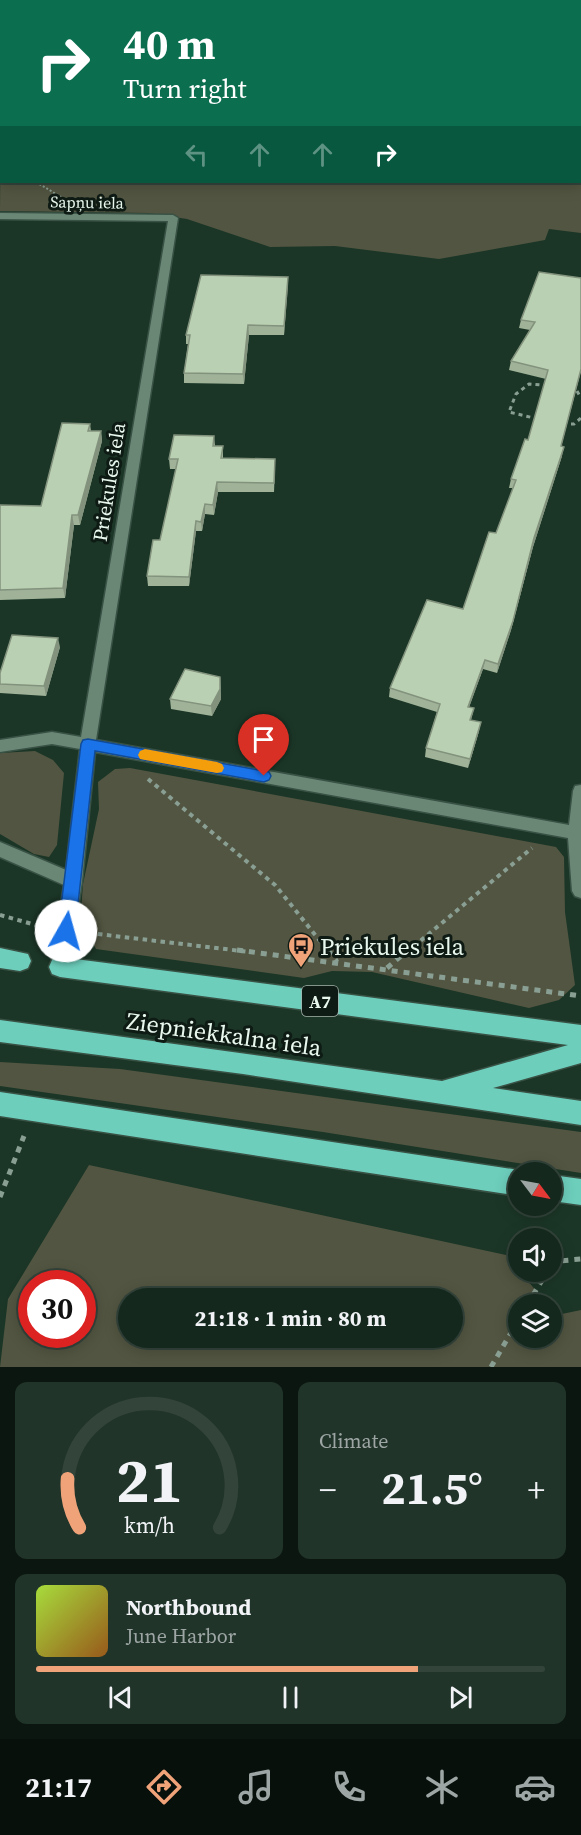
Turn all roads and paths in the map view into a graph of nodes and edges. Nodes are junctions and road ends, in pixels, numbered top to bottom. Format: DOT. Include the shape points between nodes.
graph roads {
  1 [pos="0,216"];
  2 [pos="173,218"];
  3 [pos="542,385"];
  4 [pos="577,391"];
  5 [pos="581,398"];
  6 [pos="543,420"];
  7 [pos="580,420"];
  8 [pos="553,422"];
  9 [pos="88,744"];
  10 [pos="0,746"];
  11 [pos="147,778"];
  12 [pos="581,791"];
  13 [pos="554,829"];
  14 [pos="576,833"];
  15 [pos="0,849"];
  16 [pos="73,881"];
  17 [pos="581,891"];
  18 [pos="0,915"];
  19 [pos="66,931"];
  20 [pos="337,962"];
  21 [pos="60,967"];
  22 [pos="387,969"];
  23 [pos="581,996"];
  24 [pos="0,1031"];
  25 [pos="581,1036"];
  26 [pos="581,1052"];
  27 [pos="441,1092"];
  28 [pos="0,1104"];
  29 [pos="34,1109"];
  30 [pos="581,1113"];
  31 [pos="508,1181"];
  32 [pos="562,1189"];
  33 [pos="581,1192"];
  34 [pos="0,1197"];
  35 [pos="581,1258"];
  36 [pos="562,1261"];
  37 [pos="508,1338"];
  38 [pos="491,1367"];
  1 -- 2 [label="street, Sapņu iela"];
  2 -- 9 [label="street, Priekules iela"];
  3 -- 6 [label="path" via="529,384 516,394 509,412"];
  4 -- 5 [label="path"];
  7 -- 8 [label="path" via="571,424"];
  9 -- 10 [label="street" via="52,738"];
  9 -- 13 [label="street"];
  9 -- 16 [label="street, Priekules iela"];
  11 -- 20 [label="path" via="275,885"];
  12 -- 14 [label="street"];
  13 -- 14 [label="street"];
  13 -- 22 [label="path"];
  14 -- 17 [label="street"];
  15 -- 16 [label="street"];
  16 -- 19 [label="street, Priekules iela"];
  18 -- 19 [label="path"];
  19 -- 20 [label="path"];
  19 -- 21 [label="street, Priekules iela"];
  20 -- 22 [label="path"];
  21 -- 25 [label="highway, A7"];
  22 -- 23 [label="path"];
  24 -- 27 [label="highway, Ziepniekkalna iela"];
  26 -- 27 [label="highway, Ziepniekkalna iela"];
  27 -- 30 [label="highway, Ziepniekkalna iela"];
  28 -- 29 [label="highway"];
  29 -- 31 [label="highway"];
  29 -- 34 [label="path"];
  32 -- 33 [label="highway"];
  35 -- 36 [label="path"];
  37 -- 38 [label="path"];
}
